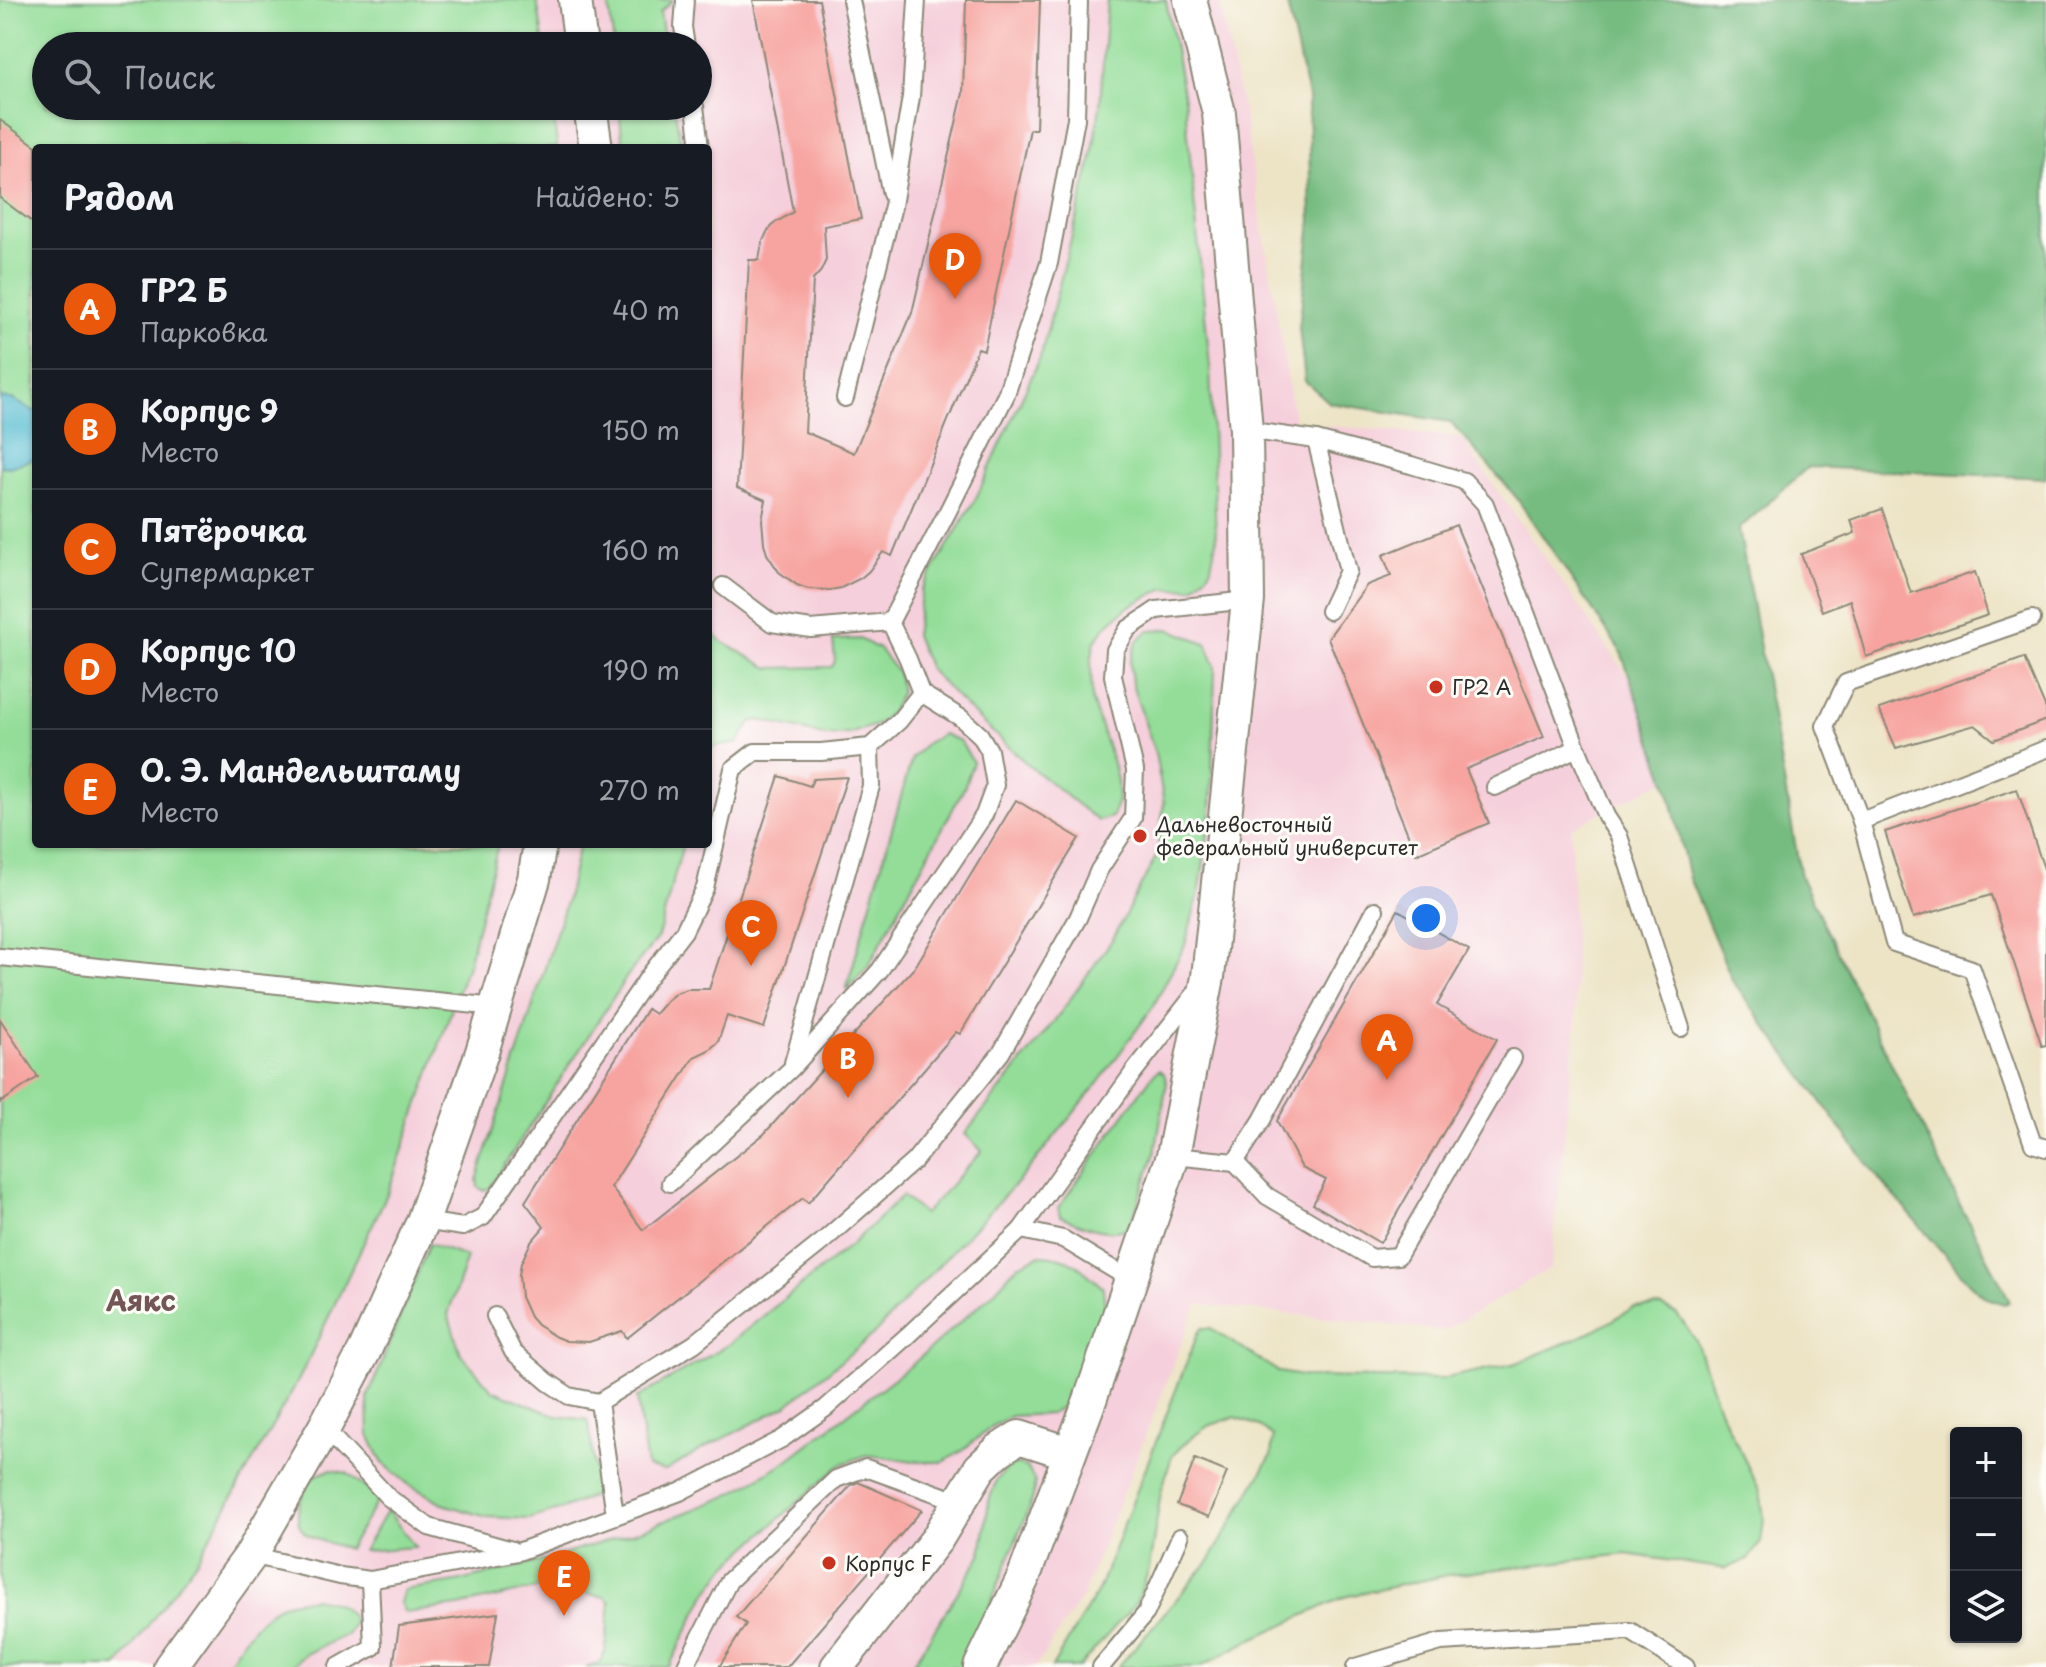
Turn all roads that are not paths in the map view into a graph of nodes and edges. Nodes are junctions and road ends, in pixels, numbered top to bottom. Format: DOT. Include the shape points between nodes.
graph roads {
  1 [pos="575,0"];
  2 [pos="685,0"];
  3 [pos="851,0"];
  4 [pos="917,0"];
  5 [pos="1079,0"];
  6 [pos="1190,0"];
  7 [pos="579,32"];
  8 [pos="684,32"];
  9 [pos="592,120"];
  10 [pos="697,120"];
  11 [pos="595,144"];
  12 [pos="700,144"];
  13 [pos="893,206"];
  14 [pos="845,398"];
  15 [pos="1246,430"];
  16 [pos="1316,440"];
  17 [pos="723,586"];
  18 [pos="1248,600"];
  19 [pos="1329,611"];
  20 [pos="2032,619"];
  21 [pos="890,622"];
  22 [pos="921,693"];
  23 [pos="870,747"];
  24 [pos="1577,748"];
  25 [pos="2046,749"];
  26 [pos="1495,787"];
  27 [pos="1861,821"];
  28 [pos="539,848"];
  29 [pos="1375,910"];
  30 [pos="0,957"];
  31 [pos="1208,977"];
  32 [pos="496,1007"];
  33 [pos="1681,1028"];
  34 [pos="1513,1058"];
  35 [pos="792,1068"];
  36 [pos="2046,1148"];
  37 [pos="1173,1156"];
  38 [pos="1235,1162"];
  39 [pos="670,1183"];
  40 [pos="423,1221"];
  41 [pos="1021,1230"];
  42 [pos="1131,1280"];
  43 [pos="495,1316"];
  44 [pos="599,1402"];
  45 [pos="324,1428"];
  46 [pos="1069,1453"];
  47 [pos="960,1502"];
  48 [pos="615,1515"];
  49 [pos="1180,1537"];
  50 [pos="518,1552"];
  51 [pos="251,1555"];
  52 [pos="370,1580"];
  53 [pos="373,1647"];
  54 [pos="170,1667"];
  55 [pos="338,1667"];
  56 [pos="370,1667"];
  57 [pos="685,1667"];
  58 [pos="837,1667"];
  59 [pos="980,1667"];
  60 [pos="1101,1667"];
  61 [pos="1355,1667"];
  62 [pos="1686,1667"];
  1 -- 7 [label="street"];
  2 -- 8 [label="lane"];
  3 -- 13 [label="lane"];
  4 -- 13 [label="lane" via="911,97"];
  5 -- 21 [label="lane" via="1076,119 1049,263 1006,395"];
  6 -- 15 [label="street" via="1219,113"];
  9 -- 11 [label="street"];
  10 -- 12 [label="lane"];
  13 -- 14 [label="lane"];
  15 -- 16 [label="lane"];
  15 -- 18 [label="street"];
  16 -- 19 [label="lane" via="1348,571"];
  16 -- 24 [label="lane" via="1464,481 1485,504"];
  17 -- 21 [label="lane" via="772,623 811,629"];
  18 -- 31 [label="street"];
  18 -- 44 [label="lane" via="1156,610 1128,629 1115,650 1113,676 1135,770 1133,818 1099,870 1078,918 1001,1053 914,1161 694,1344"];
  20 -- 27 [label="lane" via="1846,683 1825,726"];
  21 -- 22 [label="lane"];
  22 -- 23 [label="lane"];
  22 -- 35 [label="lane" via="980,735 989,750 995,785 984,815 880,970"];
  23 -- 35 [label="lane" via="871,786"];
  23 -- 40 [label="lane" via="755,752 733,769 705,888 684,931 483,1217 463,1227"];
  24 -- 26 [label="lane"];
  24 -- 33 [label="lane" via="1619,836"];
  25 -- 27 [label="lane"];
  27 -- 36 [label="lane" via="1894,943 1972,969 2033,1144"];
  28 -- 32 [label="street"];
  29 -- 38 [label="lane"];
  30 -- 32 [label="lane"];
  31 -- 37 [label="street"];
  31 -- 41 [label="lane"];
  32 -- 40 [label="street"];
  34 -- 38 [label="lane" via="1398,1256 1372,1258 1267,1196"];
  35 -- 39 [label="lane"];
  37 -- 38 [label="lane"];
  37 -- 42 [label="street"];
  40 -- 45 [label="street"];
  41 -- 42 [label="lane" via="1063,1239"];
  41 -- 48 [label="lane" via="826,1408 782,1439 680,1492"];
  42 -- 46 [label="street"];
  43 -- 44 [label="lane" via="513,1352 548,1382 569,1396"];
  44 -- 48 [label="lane"];
  45 -- 50 [label="lane" via="388,1497 429,1527"];
  45 -- 51 [label="street"];
  46 -- 47 [label="street" via="1019,1437 980,1468"];
  46 -- 59 [label="street" via="1024,1576"];
  47 -- 57 [label="lane" via="866,1468 836,1479 729,1581"];
  47 -- 58 [label="street"];
  48 -- 50 [label="lane"];
  49 -- 60 [label="lane" via="1146,1613"];
  50 -- 52 [label="lane"];
  51 -- 52 [label="lane"];
  51 -- 54 [label="street"];
  52 -- 53 [label="lane"];
  53 -- 55 [label="lane"];
  53 -- 56 [label="lane"];
  61 -- 62 [label="lane" via="1441,1642 1630,1631"];
}
